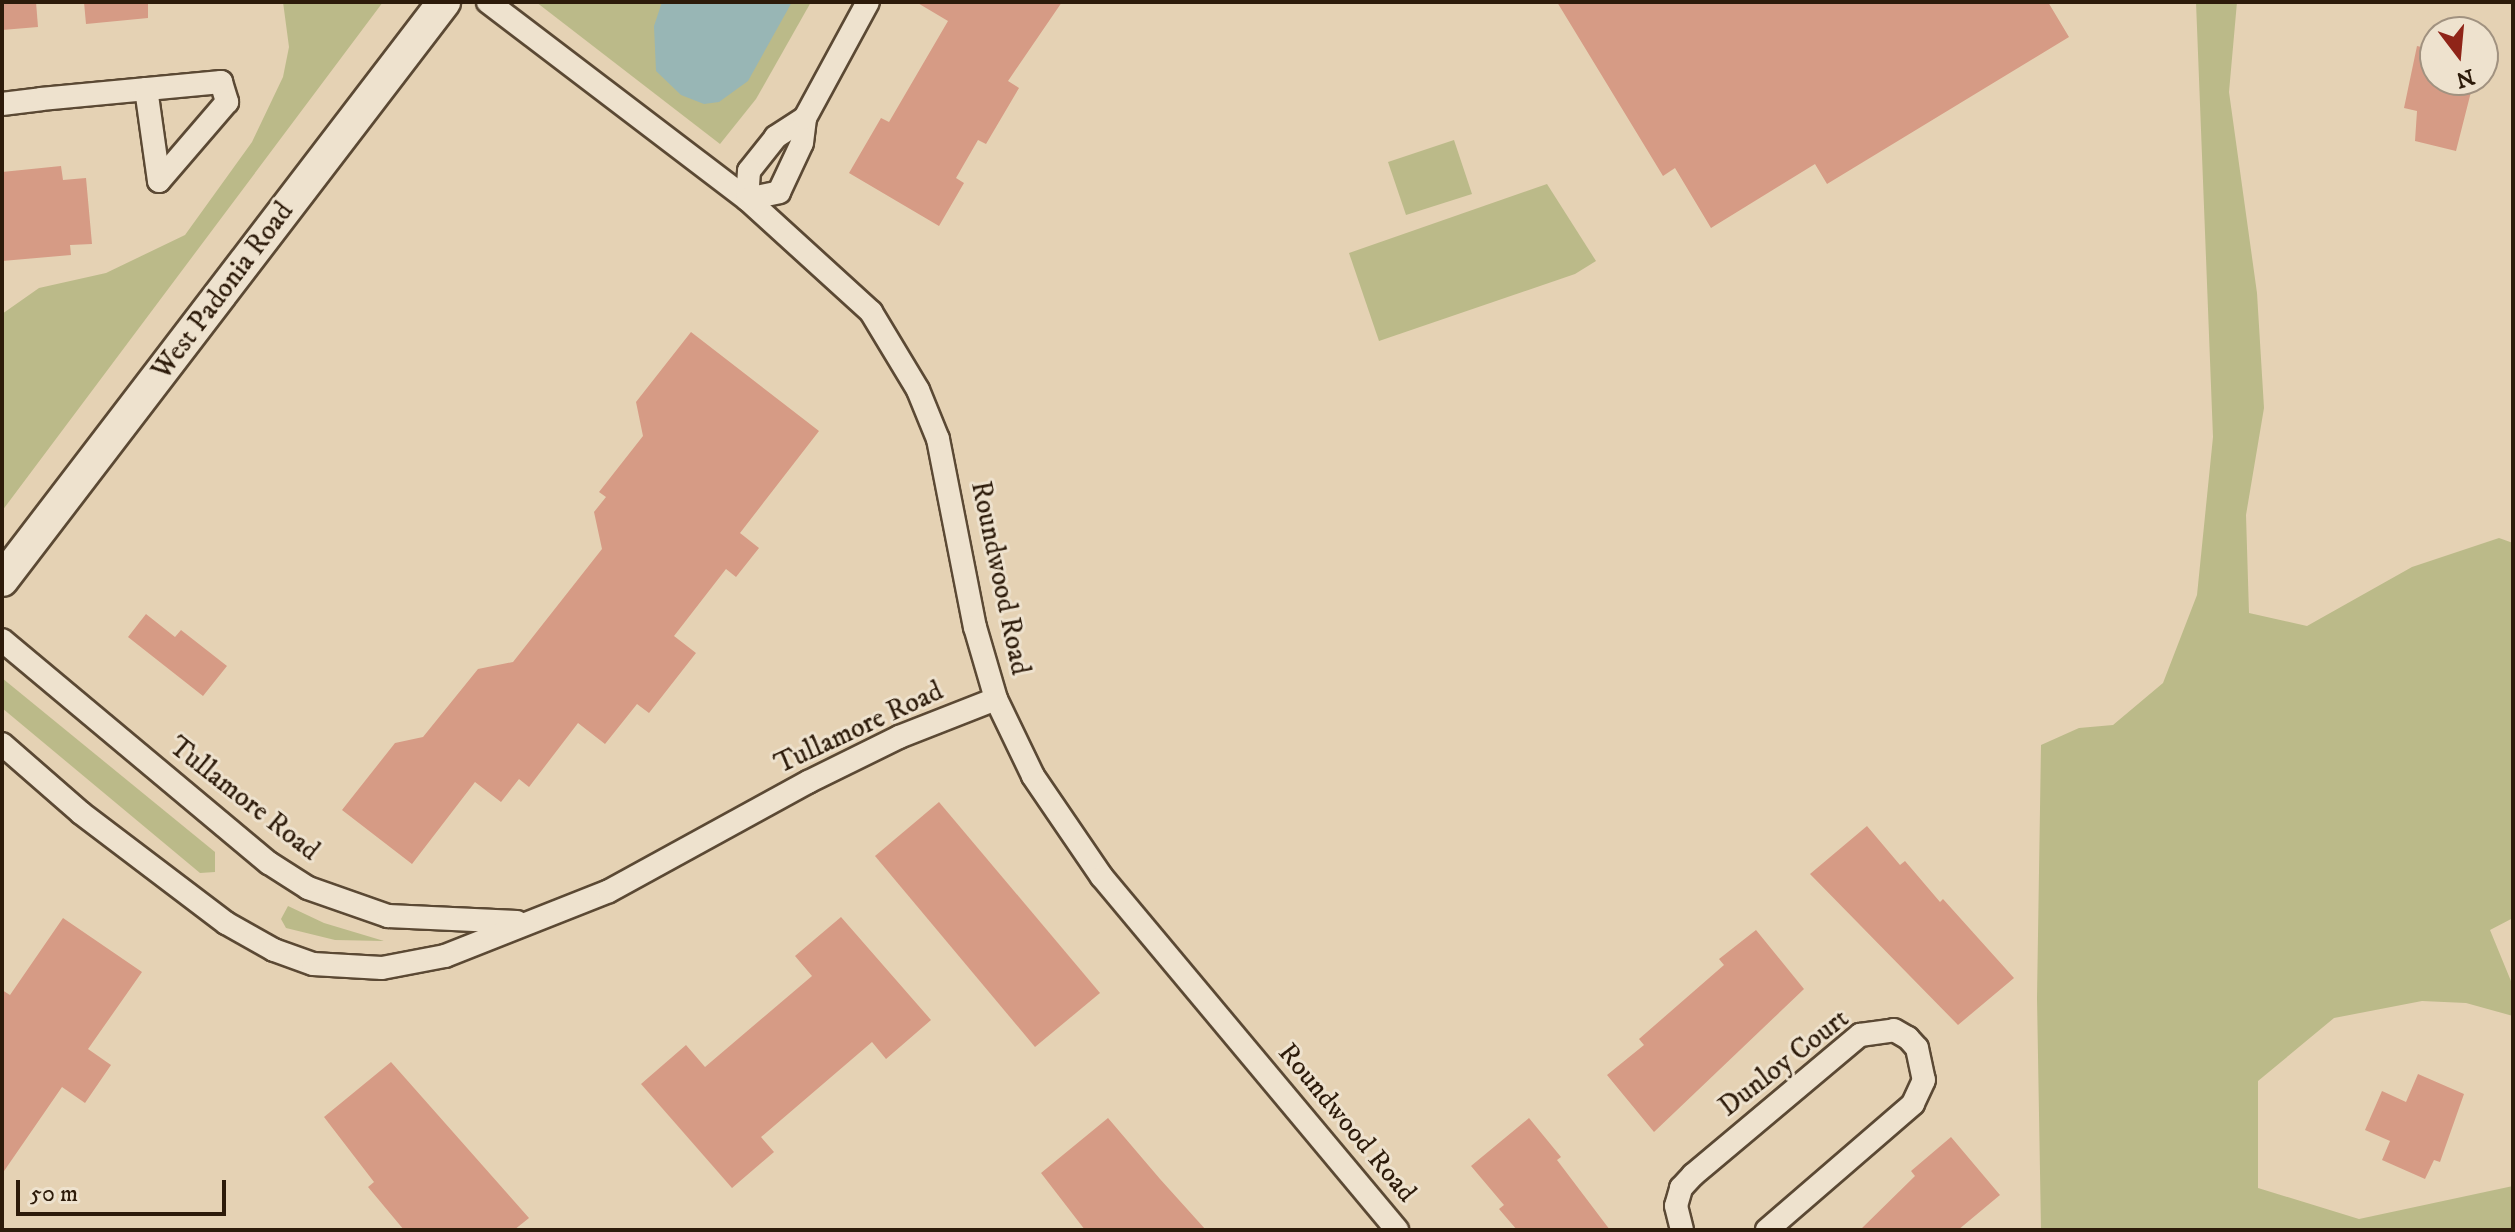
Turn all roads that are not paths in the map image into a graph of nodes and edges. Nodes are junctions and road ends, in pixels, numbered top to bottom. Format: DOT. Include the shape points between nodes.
graph roads {
  1 [pos="444,2"];
  2 [pos="488,2"];
  3 [pos="868,2"];
  4 [pos="146,89"];
  5 [pos="2,104"];
  6 [pos="805,118"];
  7 [pos="747,199"];
  8 [pos="2,580"];
  9 [pos="2,640"];
  10 [pos="996,699"];
  11 [pos="2,744"];
  12 [pos="534,921"];
  13 [pos="1397,1230"];
  14 [pos="1682,1230"];
  15 [pos="1767,1230"];
  1 -- 8 [label="main road, West Padonia Road"];
  2 -- 7 [label="street, Roundwood Road"];
  3 -- 6 [label="street"];
  4 -- 4 [label="street" via="221,82 227,102 159,181"];
  4 -- 5 [label="street"];
  6 -- 7 [label="street" via="776,137 749,171"];
  6 -- 7 [label="street" via="802,143 779,192"];
  7 -- 10 [label="street, Roundwood Road" via="871,312 918,390 947,475 975,627"];
  9 -- 12 [label="street, Tullamore Road" via="269,863 308,888 388,916 482,924"];
  10 -- 12 [label="street, Tullamore Road" via="899,737 609,891"];
  10 -- 13 [label="street, Roundwood Road" via="1033,776 1076,843"];
  11 -- 12 [label="street, Tullamore Road" via="81,813 226,923 313,964 398,965 445,956"];
  14 -- 15 [label="street, Dunloy Court" via="1676,1206 1681,1188 1693,1175 1860,1035 1894,1030 1908,1038 1917,1048 1924,1080 1913,1104"];
}
